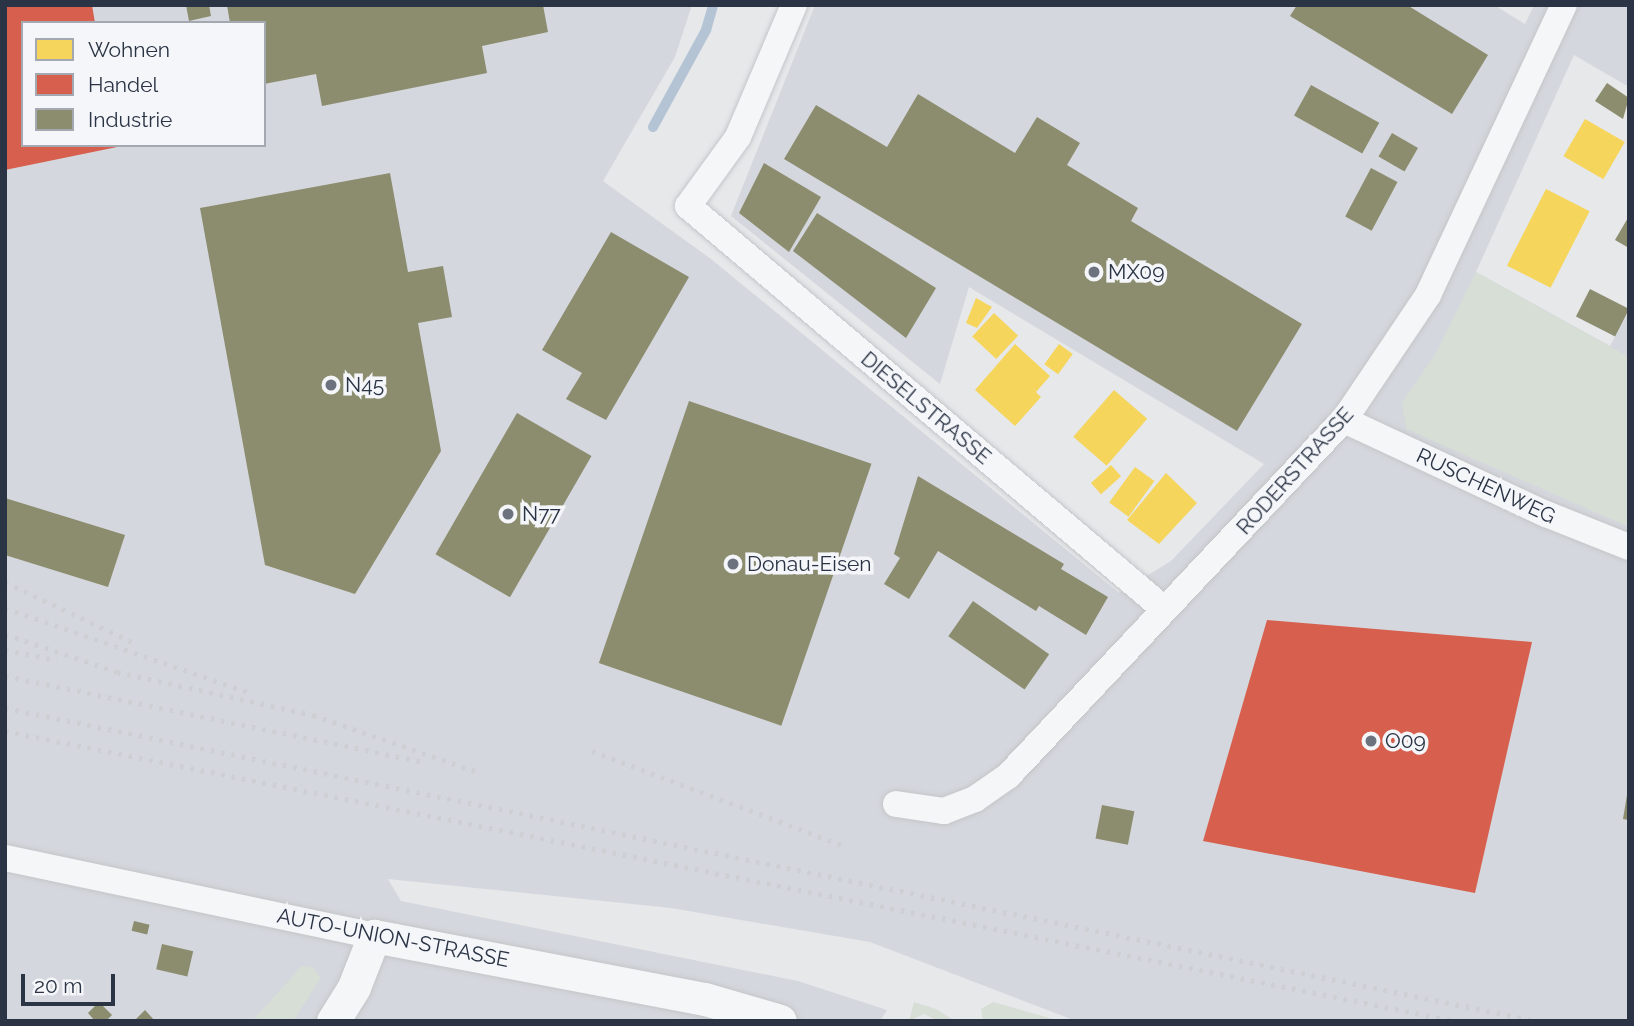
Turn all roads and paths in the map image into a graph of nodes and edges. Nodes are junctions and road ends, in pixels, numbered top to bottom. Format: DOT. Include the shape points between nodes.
graph roads {
  1 [pos="794,5"];
  2 [pos="1564,5"];
  3 [pos="1344,420"];
  4 [pos="1629,547"];
  5 [pos="1164,609"];
  6 [pos="896,804"];
  7 [pos="5,858"];
  8 [pos="374,936"];
  9 [pos="333,1021"];
  10 [pos="780,1021"];
  1 -- 5 [label="street, DIESELSTRASSE" via="738,137 688,206"];
  2 -- 3 [label="street, RODERSTRASSE" via="1428,295"];
  3 -- 4 [label="street, RUSCHENWEG" via="1546,514"];
  3 -- 5 [label="street, RODERSTRASSE"];
  5 -- 6 [label="street, RODERSTRASSE" via="1009,776 975,799 944,811"];
  7 -- 8 [label="street, AUTO-UNION-STRASSE"];
  8 -- 9 [label="street" via="354,987"];
  8 -- 10 [label="street, AUTO-UNION-STRASSE" via="705,999"];
}
